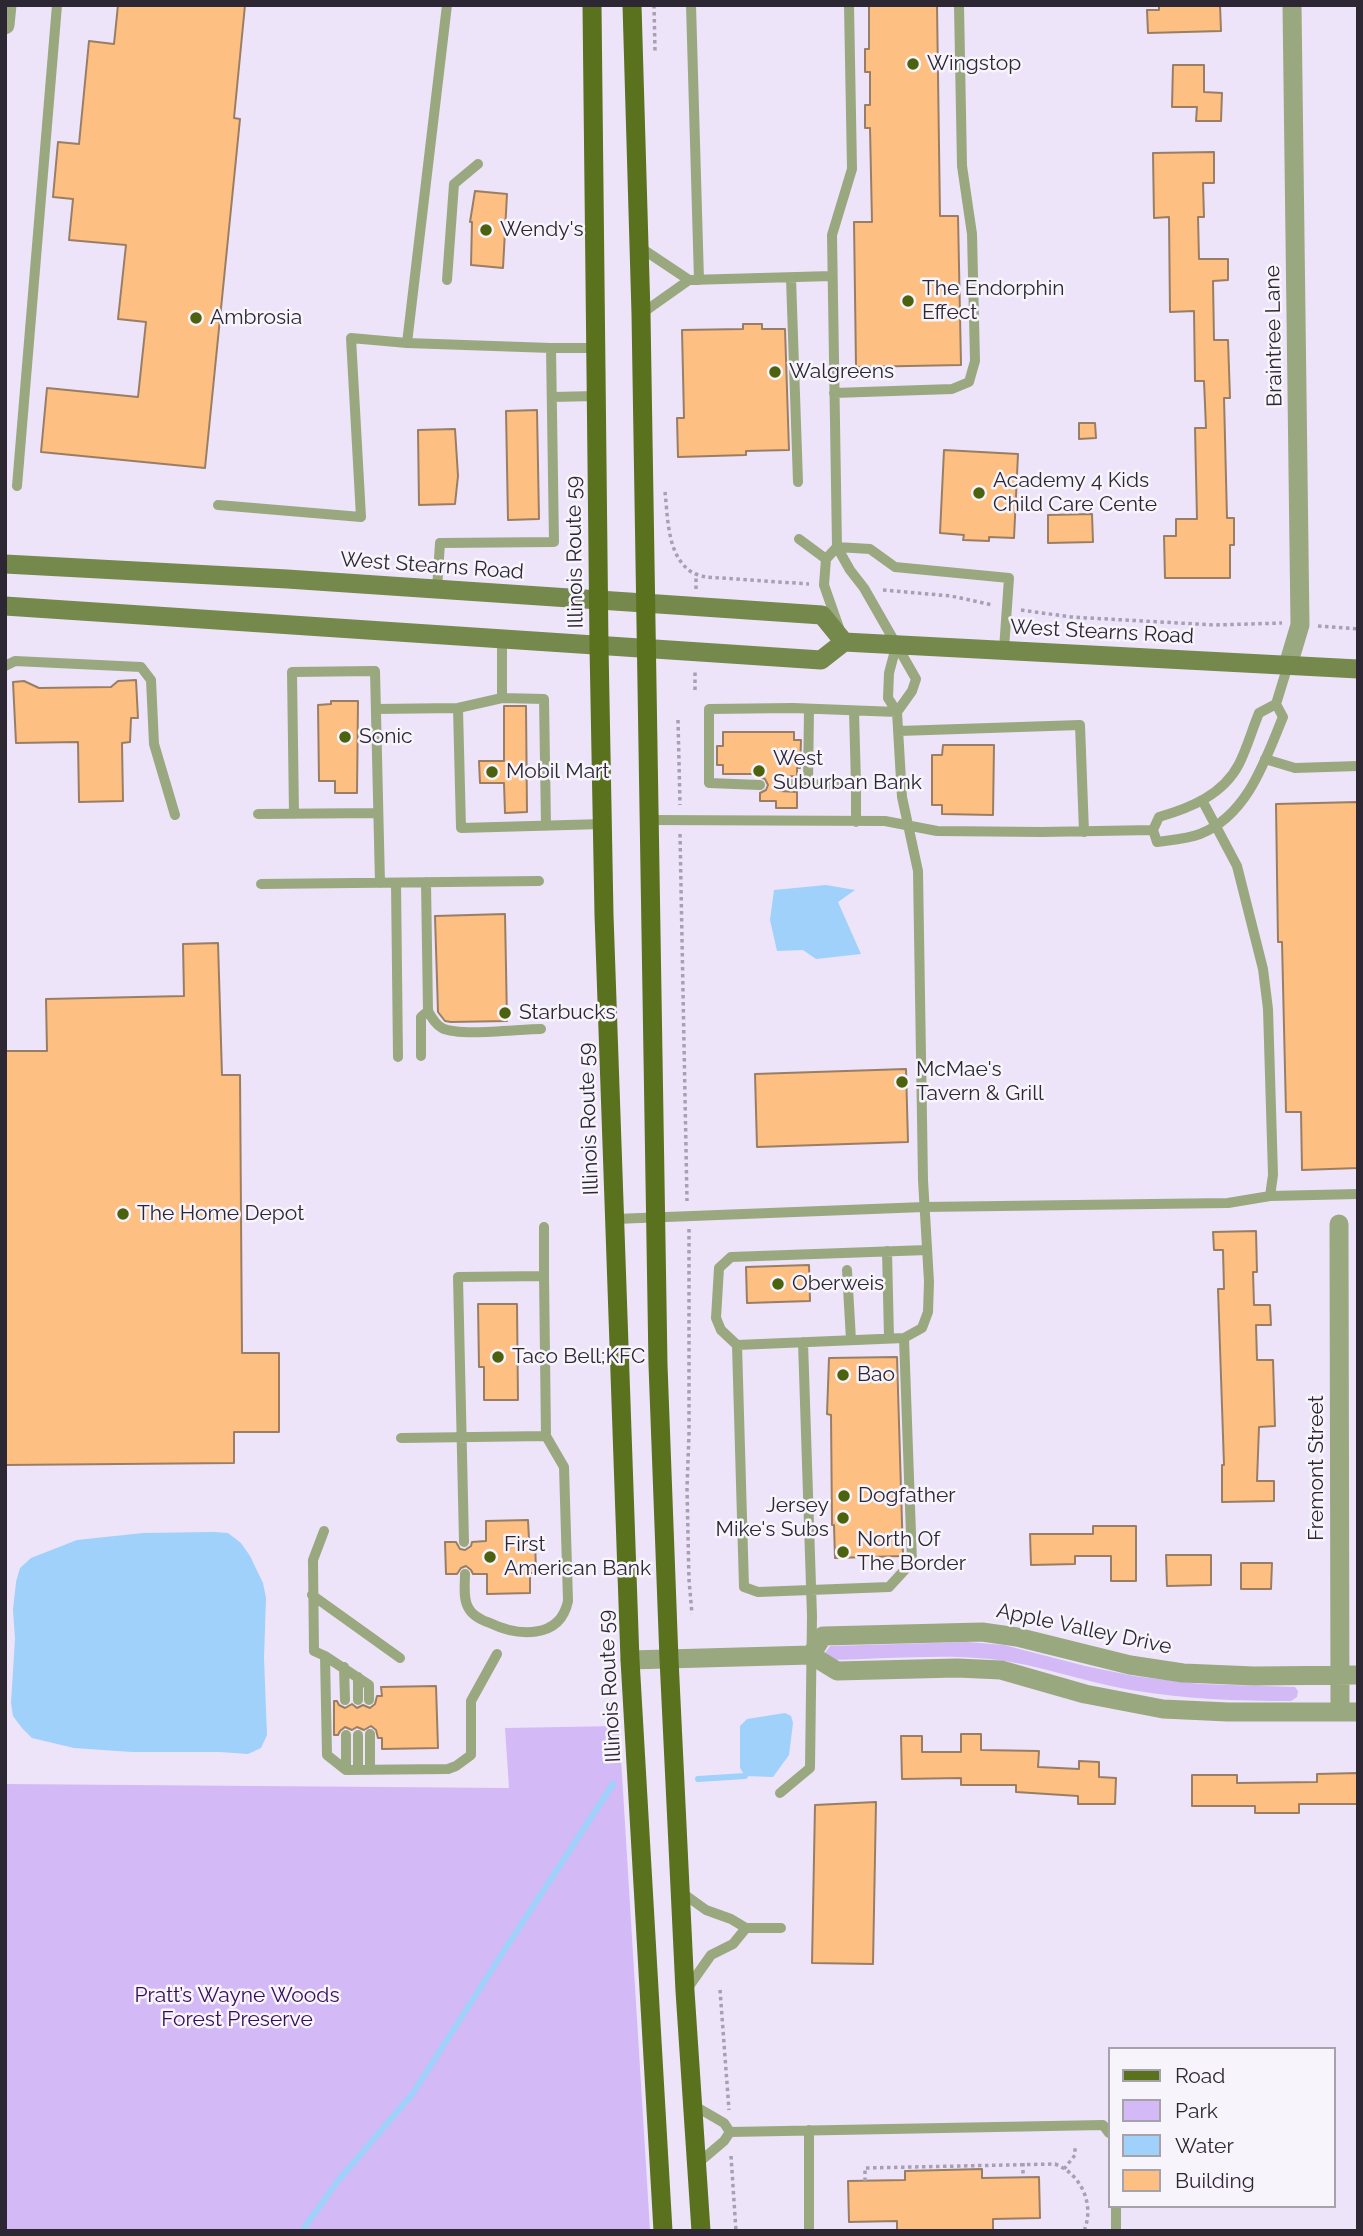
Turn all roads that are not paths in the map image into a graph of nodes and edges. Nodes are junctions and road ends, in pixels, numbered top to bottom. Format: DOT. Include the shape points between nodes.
graph roads {
  1 [pos="7,5"];
  2 [pos="57,5"];
  3 [pos="447,5"];
  4 [pos="592,5"];
  5 [pos="632,5"];
  6 [pos="691,5"];
  7 [pos="849,5"];
  8 [pos="958,5"];
  9 [pos="1292,5"];
  10 [pos="5,25"];
  11 [pos="478,164"];
  12 [pos="638,246"];
  13 [pos="832,276"];
  14 [pos="791,278"];
  15 [pos="447,280"];
  16 [pos="694,280"];
  17 [pos="641,314"];
  18 [pos="407,343"];
  19 [pos="551,348"];
  20 [pos="596,348"];
  21 [pos="835,393"];
  22 [pos="596,396"];
  23 [pos="552,397"];
  24 [pos="798,482"];
  25 [pos="17,486"];
  26 [pos="218,505"];
  27 [pos="799,539"];
  28 [pos="837,547"];
  29 [pos="826,559"];
  30 [pos="5,564"];
  31 [pos="437,589"];
  32 [pos="598,600"];
  33 [pos="645,603"];
  34 [pos="5,606"];
  35 [pos="502,640"];
  36 [pos="844,642"];
  37 [pos="897,643"];
  38 [pos="599,646"];
  39 [pos="646,649"];
  40 [pos="1004,649"];
  41 [pos="1289,665"];
  42 [pos="5,666"];
  43 [pos="1358,669"];
  44 [pos="502,698"];
  45 [pos="1276,704"];
  46 [pos="458,708"];
  47 [pos="376,709"];
  48 [pos="809,709"];
  49 [pos="854,711"];
  50 [pos="897,712"];
  51 [pos="899,731"];
  52 [pos="1265,759"];
  53 [pos="1358,766"];
  54 [pos="783,784"];
  55 [pos="808,784"];
  56 [pos="760,785"];
  57 [pos="856,785"];
  58 [pos="1202,800"];
  59 [pos="377,813"];
  60 [pos="258,814"];
  61 [pos="294,814"];
  62 [pos="175,815"];
  63 [pos="650,820"];
  64 [pos="856,822"];
  65 [pos="603,824"];
  66 [pos="907,824"];
  67 [pos="1216,824"];
  68 [pos="546,826"];
  69 [pos="1153,830"];
  70 [pos="1084,832"];
  71 [pos="540,881"];
  72 [pos="426,882"];
  73 [pos="380,883"];
  74 [pos="396,883"];
  75 [pos="261,884"];
  76 [pos="428,1011"];
  77 [pos="541,1029"];
  78 [pos="421,1056"];
  79 [pos="398,1057"];
  80 [pos="1358,1194"];
  81 [pos="1270,1196"];
  82 [pos="924,1207"];
  83 [pos="657,1218"];
  84 [pos="615,1219"];
  85 [pos="1339,1224"];
  86 [pos="544,1227"];
  87 [pos="927,1250"];
  88 [pos="887,1251"];
  89 [pos="847,1270"];
  90 [pos="544,1276"];
  91 [pos="889,1338"];
  92 [pos="904,1338"];
  93 [pos="851,1340"];
  94 [pos="803,1342"];
  95 [pos="737,1345"];
  96 [pos="547,1436"];
  97 [pos="460,1437"];
  98 [pos="401,1438"];
  99 [pos="324,1531"];
  100 [pos="464,1542"];
  101 [pos="465,1574"];
  102 [pos="812,1590"];
  103 [pos="312,1595"];
  104 [pos="497,1654"];
  105 [pos="811,1655"];
  106 [pos="325,1656"];
  107 [pos="400,1658"];
  108 [pos="669,1659"];
  109 [pos="630,1660"];
  110 [pos="344,1667"];
  111 [pos="1349,1675"];
  112 [pos="345,1700"];
  113 [pos="364,1700"];
  114 [pos="1349,1712"];
  115 [pos="364,1734"];
  116 [pos="346,1735"];
  117 [pos="364,1769"];
  118 [pos="346,1770"];
  119 [pos="780,1793"];
  120 [pos="681,1892"];
  121 [pos="746,1928"];
  122 [pos="780,1928"];
  123 [pos="685,1991"];
  124 [pos="693,2105"];
  125 [pos="809,2130"];
  126 [pos="730,2132"];
  127 [pos="1108,2132"];
  128 [pos="697,2164"];
  129 [pos="1116,2208"];
  130 [pos="663,2231"];
  131 [pos="701,2231"];
  132 [pos="809,2231"];
  133 [pos="1116,2231"];
  1 -- 10 [label="street"];
  2 -- 25 [label="lane"];
  3 -- 18 [label="lane"];
  4 -- 20 [label="main road, Illinois Route 59"];
  5 -- 12 [label="main road"];
  6 -- 16 [label="lane"];
  7 -- 13 [label="lane" via="852,169 832,235"];
  8 -- 21 [label="lane" via="962,166 972,234 975,361 969,382 952,389"];
  9 -- 41 [label="street, Braintree Lane" via="1300,625"];
  11 -- 15 [label="lane" via="454,184"];
  12 -- 16 [label="lane"];
  12 -- 17 [label="main road"];
  13 -- 14 [label="lane"];
  13 -- 21 [label="lane"];
  14 -- 16 [label="lane"];
  14 -- 24 [label="lane"];
  16 -- 17 [label="lane"];
  17 -- 33 [label="main road"];
  18 -- 19 [label="lane"];
  18 -- 26 [label="lane" via="351,338 361,516"];
  19 -- 20 [label="lane"];
  19 -- 23 [label="lane"];
  20 -- 22 [label="main road, Illinois Route 59"];
  21 -- 28 [label="lane"];
  22 -- 23 [label="lane"];
  22 -- 32 [label="main road, Illinois Route 59"];
  23 -- 31 [label="lane" via="554,542 440,543"];
  27 -- 29 [label="lane"];
  28 -- 29 [label="lane"];
  28 -- 37 [label="lane"];
  28 -- 40 [label="lane" via="870,550 895,567 1009,578"];
  29 -- 36 [label="lane" via="824,585"];
  30 -- 31 [label="main road, West Stearns Road"];
  31 -- 32 [label="main road, West Stearns Road"];
  32 -- 33 [label="main road, West Stearns Road"];
  32 -- 38 [label="main road, Illinois Route 59"];
  33 -- 36 [label="main road, West Stearns Road" via="822,615"];
  33 -- 39 [label="main road"];
  34 -- 35 [label="main road"];
  35 -- 38 [label="main road"];
  35 -- 44 [label="lane"];
  36 -- 37 [label="main road, West Stearns Road"];
  36 -- 39 [label="main road" via="821,660"];
  37 -- 40 [label="main road, West Stearns Road"];
  37 -- 50 [label="lane" via="888,698"];
  37 -- 50 [label="lane" via="916,679"];
  38 -- 39 [label="main road"];
  38 -- 65 [label="main road, Illinois Route 59"];
  39 -- 63 [label="main road"];
  40 -- 41 [label="main road, West Stearns Road"];
  41 -- 43 [label="main road, West Stearns Road"];
  41 -- 45 [label="lane"];
  42 -- 62 [label="lane" via="15,660 141,667 151,680 154,744"];
  44 -- 46 [label="lane"];
  44 -- 68 [label="lane" via="544,699"];
  45 -- 52 [label="lane" via="1283,717"];
  45 -- 58 [label="lane" via="1259,713 1238,766"];
  46 -- 47 [label="lane"];
  46 -- 68 [label="lane" via="461,828"];
  47 -- 59 [label="lane"];
  47 -- 61 [label="lane" via="375,671 292,672"];
  48 -- 49 [label="lane"];
  48 -- 55 [label="lane"];
  48 -- 56 [label="lane" via="709,709 709,783"];
  49 -- 50 [label="lane"];
  49 -- 57 [label="lane"];
  50 -- 51 [label="lane"];
  51 -- 66 [label="lane"];
  51 -- 70 [label="lane" via="1080,725"];
  52 -- 53 [label="lane" via="1295,768"];
  52 -- 67 [label="lane" via="1248,793"];
  54 -- 55 [label="lane"];
  55 -- 57 [label="lane"];
  57 -- 64 [label="lane"];
  58 -- 67 [label="lane"];
  58 -- 69 [label="lane" via="1159,817"];
  59 -- 61 [label="lane"];
  59 -- 73 [label="lane"];
  60 -- 61 [label="lane"];
  63 -- 64 [label="lane"];
  63 -- 83 [label="main road"];
  64 -- 66 [label="lane"];
  65 -- 68 [label="lane"];
  65 -- 84 [label="main road, Illinois Route 59"];
  66 -- 70 [label="lane" via="937,831"];
  66 -- 82 [label="lane" via="918,871"];
  67 -- 69 [label="lane" via="1201,834 1157,842"];
  67 -- 81 [label="lane" via="1237,866 1267,991"];
  69 -- 70 [label="lane"];
  71 -- 72 [label="lane"];
  72 -- 74 [label="lane"];
  72 -- 76 [label="lane"];
  73 -- 74 [label="lane"];
  73 -- 75 [label="lane"];
  74 -- 79 [label="lane"];
  76 -- 77 [label="lane" via="433,1020 458,1032"];
  76 -- 78 [label="lane" via="421,1017"];
  80 -- 81 [label="lane"];
  81 -- 82 [label="lane" via="1228,1203"];
  82 -- 83 [label="lane"];
  82 -- 87 [label="lane"];
  83 -- 84 [label="lane"];
  83 -- 108 [label="main road"];
  84 -- 109 [label="main road, Illinois Route 59"];
  85 -- 111 [label="street, Fremont Street"];
  86 -- 90 [label="lane"];
  87 -- 88 [label="lane"];
  87 -- 92 [label="lane" via="928,1312 922,1328"];
  88 -- 91 [label="lane"];
  88 -- 95 [label="lane" via="730,1257 719,1268 716,1318"];
  89 -- 93 [label="lane"];
  90 -- 96 [label="lane"];
  90 -- 97 [label="lane" via="458,1277"];
  91 -- 92 [label="lane"];
  91 -- 93 [label="lane"];
  92 -- 102 [label="lane" via="912,1562 889,1587"];
  93 -- 94 [label="lane"];
  94 -- 95 [label="lane"];
  94 -- 102 [label="lane"];
  95 -- 102 [label="lane" via="744,1587 758,1592"];
  96 -- 97 [label="lane"];
  96 -- 101 [label="lane" via="564,1467 566,1609 551,1626 534,1633 505,1630 479,1619 468,1608"];
  97 -- 98 [label="lane"];
  97 -- 100 [label="lane"];
  99 -- 103 [label="lane" via="313,1560"];
  102 -- 105 [label="lane"];
  103 -- 106 [label="lane" via="314,1651"];
  103 -- 107 [label="lane"];
  104 -- 117 [label="lane" via="471,1701 471,1755 448,1769"];
  105 -- 108 [label="street"];
  105 -- 111 [label="street, Apple Valley Drive" via="823,1636 982,1632 1183,1673"];
  105 -- 114 [label="street" via="837,1671 1001,1670 1085,1694 1163,1709"];
  105 -- 119 [label="lane" via="810,1768"];
  106 -- 110 [label="lane"];
  106 -- 118 [label="lane" via="327,1755"];
  108 -- 109 [label="street"];
  108 -- 120 [label="main road"];
  109 -- 130 [label="main road, Illinois Route 59"];
  110 -- 112 [label="lane"];
  110 -- 113 [label="lane" via="358,1677"];
  111 -- 114 [label="street, Fremont Street"];
  115 -- 117 [label="lane"];
  116 -- 118 [label="lane"];
  117 -- 118 [label="lane"];
  120 -- 121 [label="lane" via="706,1910"];
  120 -- 123 [label="main road"];
  121 -- 122 [label="lane"];
  121 -- 123 [label="lane" via="733,1944 711,1955"];
  123 -- 124 [label="main road"];
  124 -- 126 [label="lane"];
  124 -- 128 [label="main road"];
  125 -- 126 [label="lane"];
  125 -- 127 [label="lane" via="1103,2125"];
  125 -- 132 [label="lane"];
  126 -- 128 [label="lane"];
  128 -- 131 [label="main road"];
  129 -- 133 [label="lane"];
}
